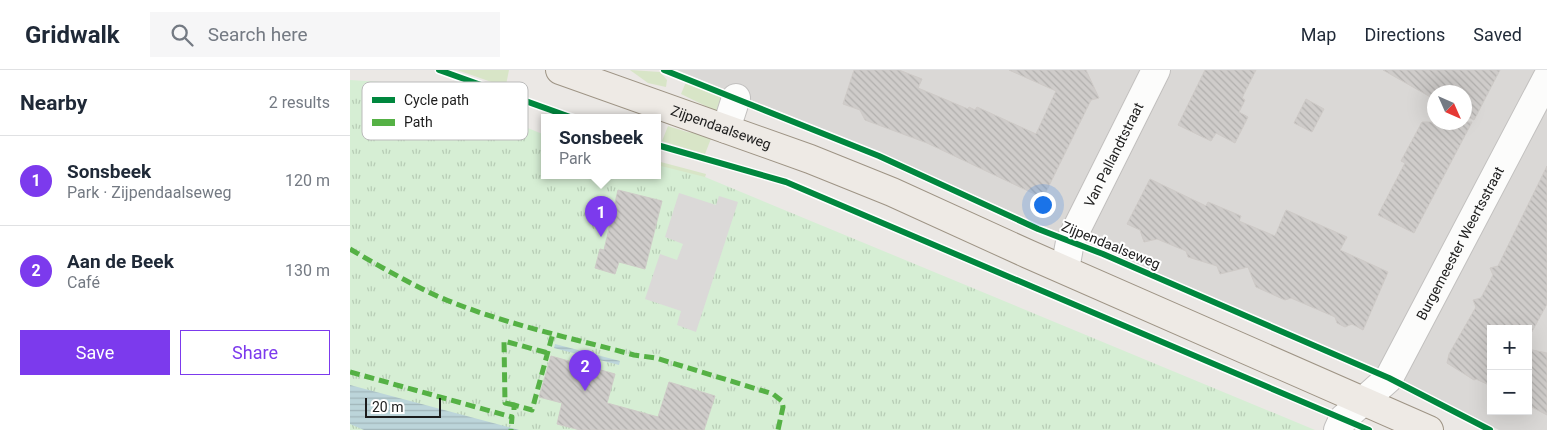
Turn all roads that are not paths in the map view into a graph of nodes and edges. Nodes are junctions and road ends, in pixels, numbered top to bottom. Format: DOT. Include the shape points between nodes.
graph roads {
  1 [pos="1156,70"];
  2 [pos="574,72"];
  3 [pos="1547,78"];
  4 [pos="736,98"];
  5 [pos="726,129"];
  6 [pos="1065,269"];
  7 [pos="1363,399"];
  8 [pos="1338,430"];
  9 [pos="1429,430"];
  1 -- 6 [label="street, Van Pallandtstraat" via="1070,242"];
  2 -- 5 [label="main road, Zijpendaalseweg"];
  3 -- 7 [label="street, Burgemeester Weertsstraat" via="1388,378"];
  4 -- 5 [label="street"];
  5 -- 6 [label="main road, Zijpendaalseweg" via="892,192"];
  6 -- 7 [label="main road, Zijpendaalseweg"];
  7 -- 8 [label="street, Burgemeester Weertsstraat" via="1343,419"];
  7 -- 9 [label="main road, Zijpendaalseweg"];
}
